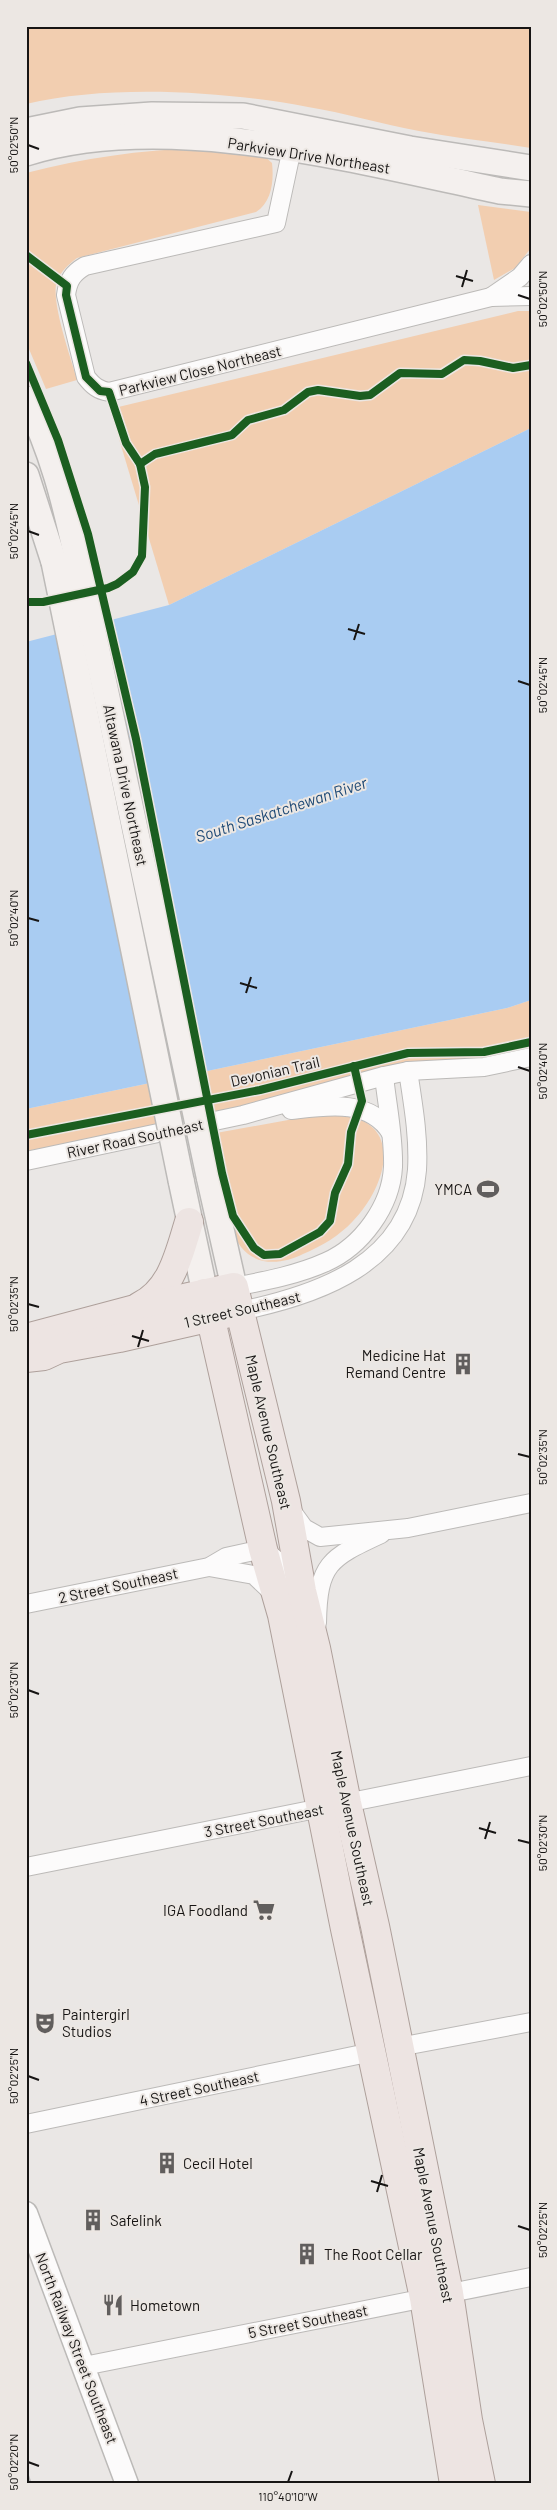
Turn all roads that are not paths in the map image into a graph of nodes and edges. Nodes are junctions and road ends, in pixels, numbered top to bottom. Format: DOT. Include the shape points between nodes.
graph roads {
  1 [pos="297,125"];
  2 [pos="26,131"];
  3 [pos="292,149"];
  4 [pos="26,153"];
  5 [pos="531,168"];
  6 [pos="531,194"];
  7 [pos="531,264"];
  8 [pos="531,296"];
  9 [pos="491,297"];
  10 [pos="26,399"];
  11 [pos="26,476"];
  12 [pos="66,559"];
  13 [pos="531,1058"];
  14 [pos="408,1071"];
  15 [pos="384,1076"];
  16 [pos="243,1115"];
  17 [pos="391,1133"];
  18 [pos="26,1161"];
  19 [pos="209,1176"];
  20 [pos="181,1180"];
  21 [pos="189,1222"];
  22 [pos="237,1299"];
  23 [pos="207,1305"];
  24 [pos="135,1309"];
  25 [pos="31,1354"];
  26 [pos="286,1501"];
  27 [pos="531,1503"];
  28 [pos="388,1531"];
  29 [pos="263,1549"];
  30 [pos="210,1567"];
  31 [pos="302,1591"];
  32 [pos="26,1604"];
  33 [pos="282,1615"];
  34 [pos="316,1648"];
  35 [pos="531,1766"];
  36 [pos="334,1806"];
  37 [pos="26,1867"];
  38 [pos="531,2022"];
  39 [pos="399,2047"];
  40 [pos="372,2052"];
  41 [pos="26,2124"];
  42 [pos="26,2213"];
  43 [pos="531,2276"];
  44 [pos="436,2295"];
  45 [pos="84,2366"];
  46 [pos="127,2484"];
  47 [pos="454,2484"];
  48 [pos="481,2484"];
  1 -- 2 [label="main road, Parkview Drive Northeast" via="243,116 152,115 80,120"];
  1 -- 3 [label="street, Parkview Close Northeast"];
  1 -- 5 [label="main road, Parkview Drive Northeast" via="410,149"];
  3 -- 4 [label="main road, Parkview Drive Northeast" via="163,136 99,138"];
  3 -- 6 [label="main road, Parkview Drive Northeast" via="500,191"];
  3 -- 9 [label="street, Parkview Close Northeast" via="276,223 85,266 74,273 66,294 86,377 93,386 109,392"];
  7 -- 9 [label="street, Parkview Close Northeast" via="520,277"];
  8 -- 9 [label="street, Parkview Close Northeast"];
  10 -- 12 [label="main road, Altawana Drive Northeast" via="61,485"];
  11 -- 12 [label="main road, Altawana Drive Northeast"];
  12 -- 19 [label="main road, Altawana Drive Northeast, bridge"];
  12 -- 20 [label="main road, Altawana Drive Northeast, bridge"];
  13 -- 14 [label="street, River Road Southeast" via="484,1067"];
  14 -- 15 [label="street, River Road Southeast"];
  14 -- 22 [label="street, 1 Street Southeast" via="417,1135 417,1172 408,1207 390,1239 364,1265 333,1283 286,1302"];
  15 -- 16 [label="street, River Road Southeast"];
  15 -- 17 [label="street, 1 Street Southeast"];
  16 -- 17 [label="street, River Road Southeast" via="333,1105 350,1107 374,1116"];
  16 -- 18 [label="street, River Road Southeast"];
  17 -- 22 [label="street, 1 Street Southeast" via="391,1181 386,1198 365,1232 327,1262 283,1276"];
  19 -- 22 [label="main road, Maple Avenue Southeast"];
  20 -- 21 [label="main road, Maple Avenue Southeast"];
  21 -- 23 [label="main road, Maple Avenue Southeast"];
  21 -- 24 [label="main road" via="172,1274 152,1300"];
  22 -- 23 [label="main road, 1 Street Southeast"];
  22 -- 26 [label="main road, Maple Avenue Southeast"];
  23 -- 24 [label="main road, 1 Street Southeast"];
  23 -- 25 [label="main road, 1 Street Southeast" via="119,1338"];
  23 -- 29 [label="main road, Maple Avenue Southeast"];
  24 -- 25 [label="main road, 1 Street Southeast"];
  26 -- 28 [label="street" via="304,1528 320,1537"];
  26 -- 31 [label="main road, Maple Avenue Southeast"];
  27 -- 28 [label="street"];
  28 -- 34 [label="street" via="347,1550 328,1565 319,1590"];
  29 -- 30 [label="street, 2 Street Southeast" via="226,1557"];
  29 -- 31 [label="street" via="286,1568"];
  29 -- 33 [label="main road, Maple Avenue Southeast"];
  30 -- 32 [label="street, 2 Street Southeast"];
  30 -- 33 [label="street, 2 Street Southeast" via="254,1574 274,1595"];
  31 -- 34 [label="main road, Maple Avenue Southeast"];
  33 -- 36 [label="main road, Maple Avenue Southeast"];
  34 -- 36 [label="main road, Maple Avenue Southeast"];
  35 -- 36 [label="street, 3 Street Southeast"];
  36 -- 37 [label="street, 3 Street Southeast"];
  36 -- 39 [label="main road, Maple Avenue Southeast"];
  36 -- 40 [label="main road, Maple Avenue Southeast"];
  38 -- 39 [label="street"];
  39 -- 44 [label="main road, Maple Avenue Southeast"];
  40 -- 41 [label="street, 4 Street Southeast"];
  40 -- 44 [label="main road, Maple Avenue Southeast"];
  42 -- 45 [label="street, North Railway Street Southeast"];
  43 -- 44 [label="street, 5 Street Southeast"];
  44 -- 45 [label="street, 5 Street Southeast"];
  44 -- 47 [label="main road, Maple Avenue Southeast"];
  44 -- 48 [label="main road, Maple Avenue Southeast"];
  45 -- 46 [label="street, North Railway Street Southeast"];
}
